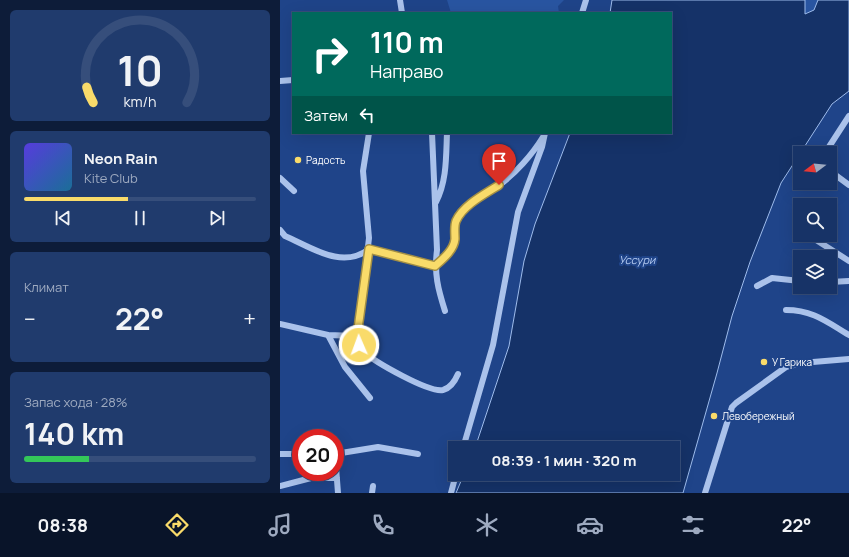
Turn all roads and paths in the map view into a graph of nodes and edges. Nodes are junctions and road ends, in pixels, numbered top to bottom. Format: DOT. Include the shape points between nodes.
graph roads {
  1 [pos="586,0"];
  2 [pos="399,1"];
  3 [pos="402,12"];
  4 [pos="582,12"];
  5 [pos="292,80"];
  6 [pos="280,81"];
  7 [pos="849,116"];
  8 [pos="369,134"];
  9 [pos="432,134"];
  10 [pos="447,134"];
  11 [pos="544,134"];
  12 [pos="545,134"];
  13 [pos="830,146"];
  14 [pos="837,176"];
  15 [pos="280,178"];
  16 [pos="849,185"];
  17 [pos="294,191"];
  18 [pos="435,203"];
  19 [pos="281,232"];
  20 [pos="819,242"];
  21 [pos="369,249"];
  22 [pos="849,261"];
  23 [pos="435,266"];
  24 [pos="793,280"];
  25 [pos="849,281"];
  26 [pos="837,282"];
  27 [pos="757,286"];
  28 [pos="786,310"];
  29 [pos="445,311"];
  30 [pos="280,324"];
  31 [pos="328,335"];
  32 [pos="849,335"];
  33 [pos="357,336"];
  34 [pos="849,359"];
  35 [pos="458,374"];
  36 [pos="370,398"];
  37 [pos="465,441"];
  38 [pos="344,453"];
  39 [pos="280,454"];
  40 [pos="292,454"];
  41 [pos="418,454"];
  42 [pos="297,481"];
  43 [pos="337,481"];
  44 [pos="454,481"];
  45 [pos="280,486"];
  46 [pos="338,493"];
  47 [pos="451,493"];
  48 [pos="705,493"];
  1 -- 4 [label="street"];
  2 -- 3 [label="street"];
  5 -- 6 [label="street"];
  7 -- 13 [label="street"];
  8 -- 21 [label="street" via="363,171"];
  9 -- 18 [label="street"];
  10 -- 18 [label="street" via="445,175"];
  11 -- 23 [label="street" via="535,150 499,185 460,214 456,222 455,242 447,256"];
  12 -- 37 [label="street" via="518,212 494,345"];
  14 -- 16 [label="street"];
  15 -- 17 [label="street"];
  18 -- 23 [label="street"];
  19 -- 21 [label="street" via="333,257 356,257"];
  20 -- 22 [label="street"];
  21 -- 23 [label="street"];
  21 -- 33 [label="street"];
  23 -- 29 [label="street" via="438,289"];
  24 -- 27 [label="street" via="772,278"];
  25 -- 26 [label="street"];
  28 -- 32 [label="street" via="811,313"];
  30 -- 31 [label="street"];
  31 -- 33 [label="street"];
  31 -- 36 [label="street" via="345,367"];
  33 -- 35 [label="street" via="360,348 365,353 418,384 442,390 452,384"];
  34 -- 48 [label="street" via="801,363 786,367 736,403 732,407"];
  38 -- 41 [label="street" via="378,447"];
  39 -- 40 [label="street"];
  42 -- 45 [label="street"];
  43 -- 46 [label="street"];
  44 -- 47 [label="street"];
}
